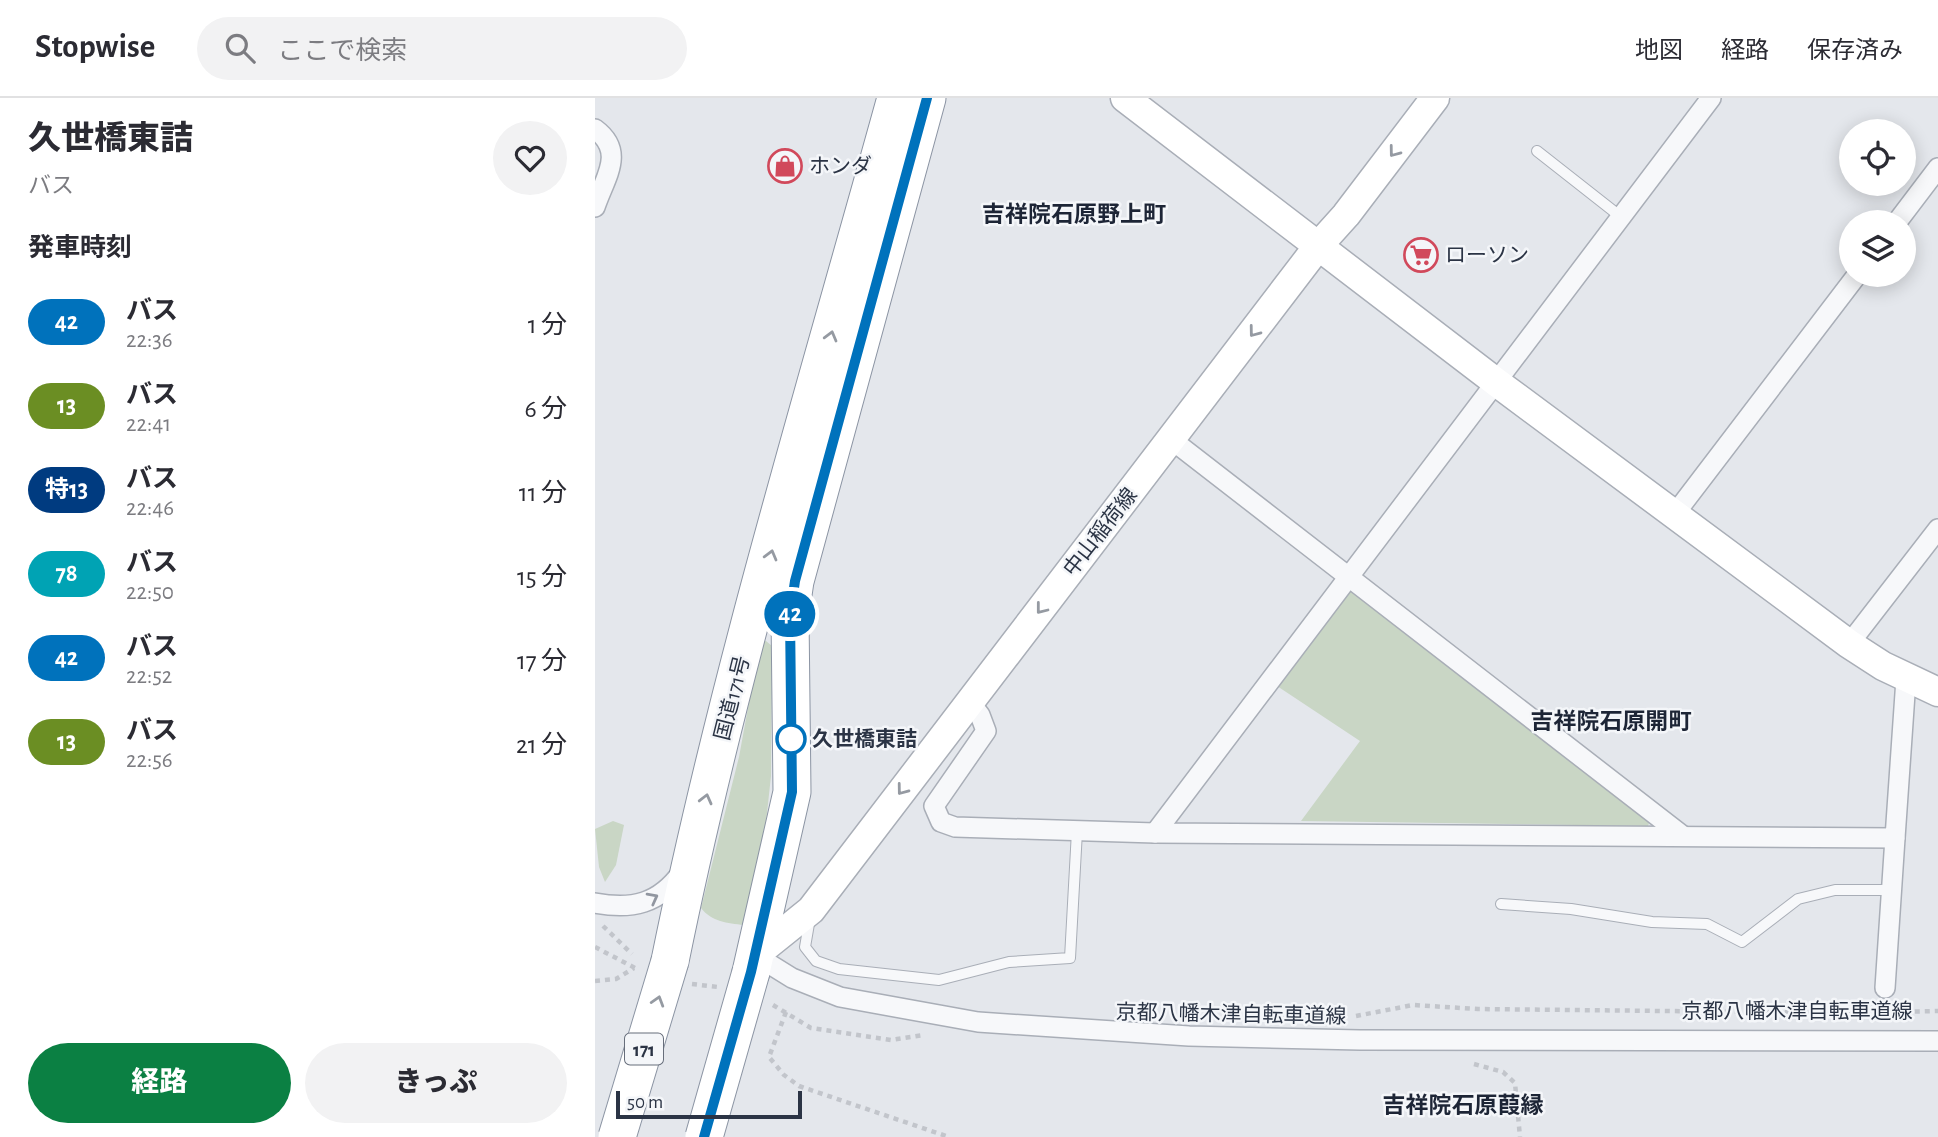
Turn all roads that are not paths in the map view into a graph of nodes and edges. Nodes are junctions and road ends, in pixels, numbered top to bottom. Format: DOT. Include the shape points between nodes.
graph roads {
  1 [pos="896,98"];
  2 [pos="927,98"];
  3 [pos="1125,98"];
  4 [pos="1435,98"];
  5 [pos="1711,98"];
  6 [pos="595,129"];
  7 [pos="1537,151"];
  8 [pos="1938,168"];
  9 [pos="595,207"];
  10 [pos="1906,210"];
  11 [pos="1621,217"];
  12 [pos="1319,245"];
  13 [pos="1848,287"];
  14 [pos="1496,382"];
  15 [pos="1172,440"];
  16 [pos="1674,515"];
  17 [pos="1938,529"];
  18 [pos="1349,577"];
  19 [pos="1849,644"];
  20 [pos="1906,678"];
  21 [pos="1938,692"];
  22 [pos="969,701"];
  23 [pos="1077,831"];
  24 [pos="1155,833"];
  25 [pos="1683,836"];
  26 [pos="1895,838"];
  27 [pos="692,853"];
  28 [pos="1892,890"];
  29 [pos="595,903"];
  30 [pos="1501,904"];
  31 [pos="811,910"];
  32 [pos="748,980"];
  33 [pos="1885,988"];
  34 [pos="1938,1041"];
  35 [pos="617,1137"];
  36 [pos="703,1137"];
  27 -- 1 [label="highway, 国道171号 / 171, one-way"];
  2 -- 32 [label="highway" via="795,581 790,615 792,792"];
  3 -- 12 [label="main road"];
  4 -- 12 [label="main road, 中山稲荷線, one-way"];
  5 -- 11 [label="street"];
  6 -- 9 [label="street" via="614,154"];
  7 -- 11 [label="lane"];
  8 -- 10 [label="street"];
  11 -- 14 [label="street"];
  12 -- 14 [label="main road"];
  12 -- 15 [label="main road, 中山稲荷線, one-way"];
  13 -- 16 [label="street"];
  14 -- 16 [label="main road"];
  14 -- 18 [label="street"];
  15 -- 18 [label="street"];
  15 -- 22 [label="main road, 中山稲荷線, one-way"];
  16 -- 19 [label="main road"];
  17 -- 19 [label="street"];
  18 -- 24 [label="street"];
  18 -- 25 [label="street"];
  19 -- 20 [label="main road"];
  20 -- 21 [label="main road"];
  20 -- 26 [label="street"];
  22 -- 23 [label="street" via="986,731 934,806 941,822 955,827"];
  22 -- 31 [label="main road, 中山稲荷線, one-way"];
  23 -- 24 [label="street"];
  23 -- 31 [label="lane" via="1070,958 1009,962 939,980 839,969 816,961 805,947"];
  24 -- 25 [label="street"];
  25 -- 26 [label="street"];
  26 -- 28 [label="street"];
  29 -- 27 [label="street, one-way" via="632,907 646,903 667,891"];
  35 -- 27 [label="highway, 国道171号 / 171, one-way, bridge" via="667,972"];
  28 -- 30 [label="lane" via="1835,890 1798,899 1742,942 1707,925"];
  28 -- 33 [label="street"];
  31 -- 32 [label="main road, 中山稲荷線"];
  32 -- 34 [label="street" via="792,978 840,997 978,1022 1189,1036"];
  32 -- 36 [label="highway, bridge"];
}
